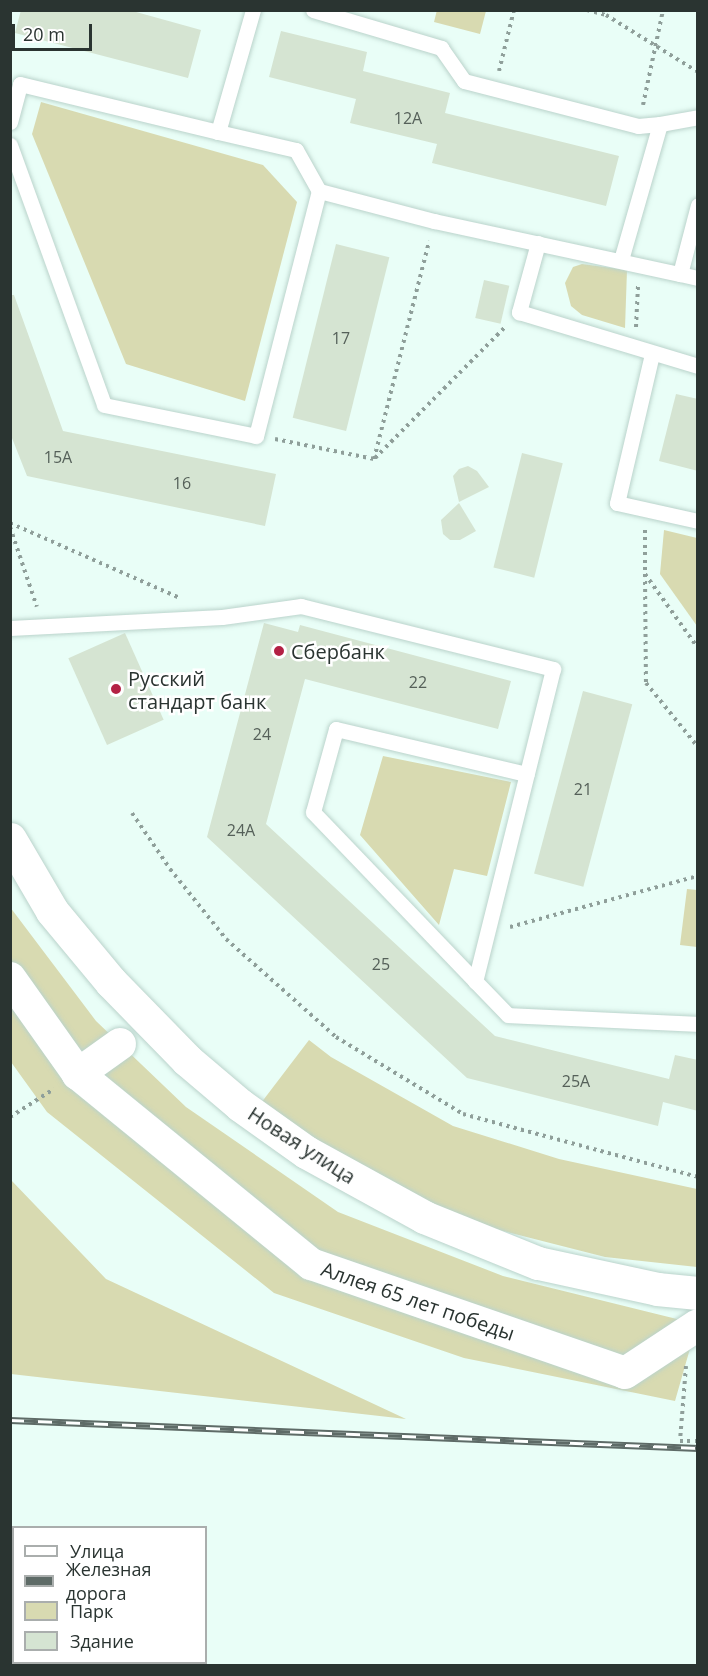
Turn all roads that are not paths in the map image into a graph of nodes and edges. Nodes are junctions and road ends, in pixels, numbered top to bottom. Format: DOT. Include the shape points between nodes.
graph roads {
  1 [pos="253,10"];
  2 [pos="313,10"];
  3 [pos="698,117"];
  4 [pos="10,122"];
  5 [pos="660,124"];
  6 [pos="218,132"];
  7 [pos="10,145"];
  8 [pos="319,191"];
  9 [pos="698,205"];
  10 [pos="538,243"];
  11 [pos="621,260"];
  12 [pos="680,274"];
  13 [pos="698,278"];
  14 [pos="652,354"];
  15 [pos="698,366"];
  16 [pos="698,521"];
  17 [pos="10,628"];
  18 [pos="527,774"];
  19 [pos="10,839"];
  20 [pos="10,978"];
  21 [pos="475,981"];
  22 [pos="698,1024"];
  23 [pos="120,1044"];
  24 [pos="78,1074"];
  25 [pos="698,1293"];
  26 [pos="693,1328"];
  1 -- 6 [label="lane"];
  2 -- 5 [label="lane" via="441,48 464,81 638,126"];
  3 -- 5 [label="lane"];
  4 -- 6 [label="lane" via="20,84"];
  5 -- 11 [label="lane"];
  6 -- 8 [label="lane" via="296,150"];
  7 -- 8 [label="lane" via="104,405 256,436"];
  8 -- 10 [label="lane"];
  9 -- 12 [label="lane"];
  10 -- 11 [label="lane"];
  10 -- 14 [label="lane" via="519,312"];
  11 -- 12 [label="lane"];
  12 -- 13 [label="lane"];
  14 -- 15 [label="lane"];
  14 -- 16 [label="lane" via="616,502"];
  17 -- 18 [label="lane" via="222,617 301,606 553,669"];
  18 -- 21 [label="lane"];
  18 -- 21 [label="lane" via="336,729 313,812"];
  19 -- 25 [label="street, Новая улица" via="52,911 111,982 187,1060 240,1105 306,1152 414,1212 538,1263"];
  20 -- 24 [label="street, Аллея 65 лет победы"];
  21 -- 22 [label="lane" via="508,1015"];
  23 -- 24 [label="street"];
  24 -- 26 [label="street, Аллея 65 лет победы" via="311,1264 625,1373"];
}
